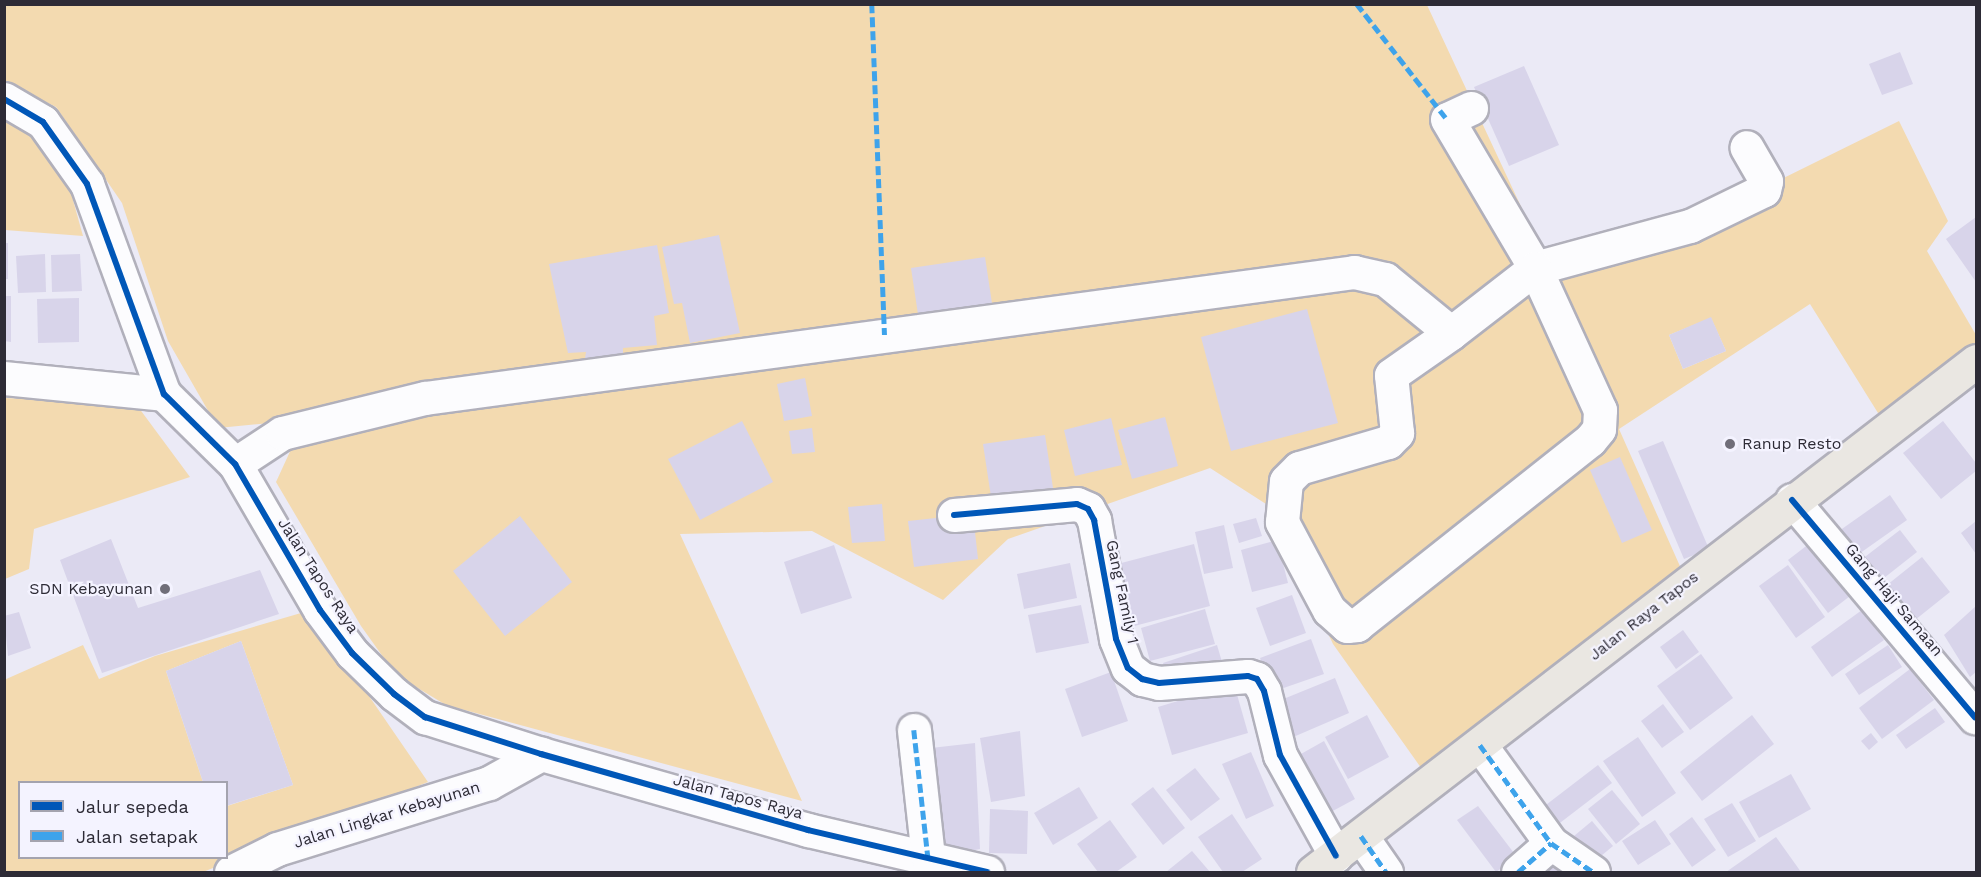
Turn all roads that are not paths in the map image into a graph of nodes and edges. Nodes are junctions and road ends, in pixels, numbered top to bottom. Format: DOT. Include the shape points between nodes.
graph roads {
  1 [pos="4,99"];
  2 [pos="1472,108"];
  3 [pos="1746,147"];
  4 [pos="1535,268"];
  5 [pos="1451,333"];
  6 [pos="1977,361"];
  7 [pos="4,378"];
  8 [pos="164,394"];
  9 [pos="243,459"];
  10 [pos="1792,500"];
  11 [pos="954,515"];
  12 [pos="1975,717"];
  13 [pos="914,730"];
  14 [pos="1480,745"];
  15 [pos="541,754"];
  16 [pos="1361,836"];
  17 [pos="1551,843"];
  18 [pos="942,864"];
  19 [pos="1324,864"];
  20 [pos="231,873"];
  21 [pos="987,873"];
  22 [pos="1386,873"];
  23 [pos="1518,873"];
  24 [pos="1593,873"];
  1 -- 8 [label="street, Jalan Tapos Raya" via="43,122 87,184"];
  2 -- 4 [label="street" via="1447,119"];
  3 -- 4 [label="street" via="1766,181 1764,190 1690,226"];
  4 -- 5 [label="street"];
  4 -- 5 [label="street" via="1600,410 1599,429 1357,625 1347,626 1329,610 1282,522 1286,481 1299,468 1388,442 1397,433 1391,375"];
  5 -- 9 [label="street" via="1385,279 1354,272 437,396 278,436"];
  6 -- 10 [label="main road, Jalan Raya Tapos"];
  7 -- 8 [label="street"];
  8 -- 9 [label="street, Jalan Tapos Raya"];
  9 -- 15 [label="street, Jalan Tapos Raya" via="320,610 352,652 394,694 425,717"];
  10 -- 12 [label="street, Gang Haji Samaan"];
  10 -- 14 [label="main road, Jalan Raya Tapos"];
  11 -- 19 [label="street, Gang Family 1" via="1077,504 1088,509 1094,520 1116,639 1128,668 1142,679 1159,683 1248,676 1257,679 1264,691 1280,755"];
  13 -- 18 [label="street"];
  14 -- 16 [label="main road, Jalan Raya Tapos"];
  14 -- 17 [label="street"];
  15 -- 18 [label="street, Jalan Tapos Raya" via="696,800"];
  15 -- 20 [label="street, Jalan Lingkar Kebayunan" via="489,783 277,849"];
  16 -- 19 [label="main road, Jalan Raya Tapos"];
  16 -- 22 [label="street"];
  17 -- 23 [label="street"];
  17 -- 24 [label="street"];
  18 -- 21 [label="street, Jalan Tapos Raya"];
}
